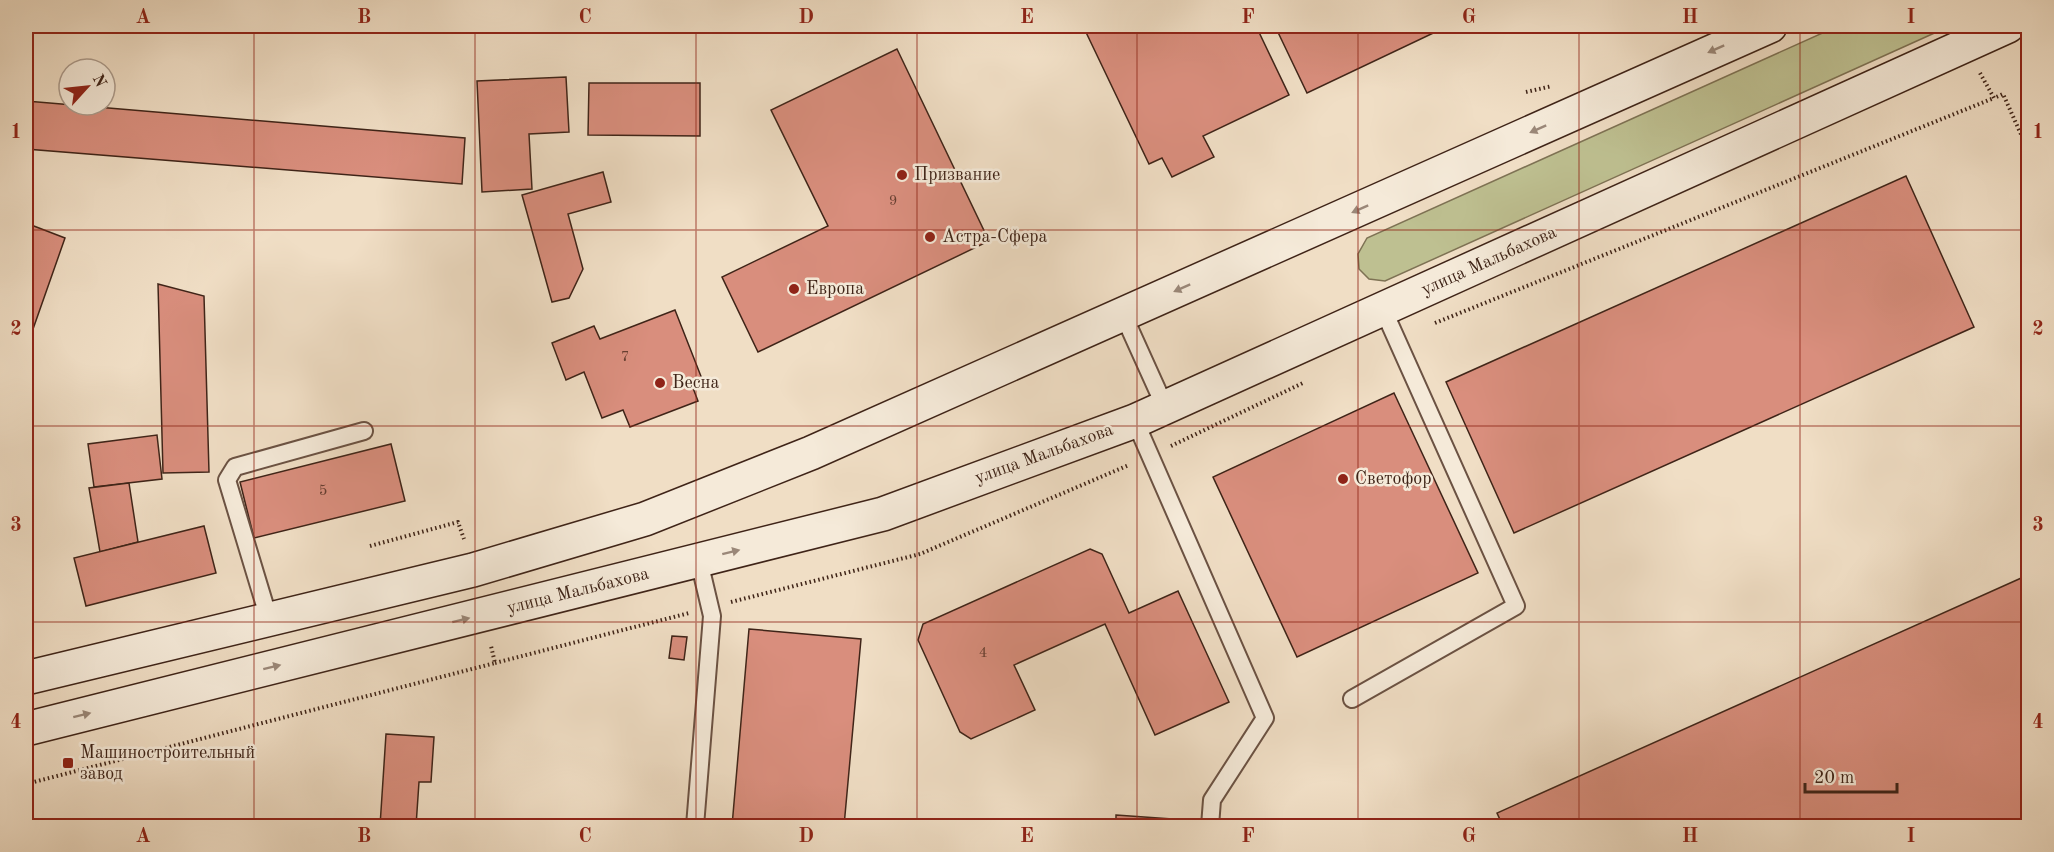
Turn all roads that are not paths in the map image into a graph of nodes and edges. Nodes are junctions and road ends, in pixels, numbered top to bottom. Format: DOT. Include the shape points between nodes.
graph roads {
  1 [pos="1770,26"];
  2 [pos="2008,26"];
  3 [pos="1383,309"];
  4 [pos="1124,314"];
  5 [pos="1165,407"];
  6 [pos="1135,421"];
  7 [pos="364,431"];
  8 [pos="699,561"];
  9 [pos="269,619"];
  10 [pos="26,678"];
  11 [pos="1352,699"];
  12 [pos="26,729"];
  13 [pos="695,826"];
  14 [pos="1210,826"];
  1 -- 4 [label="main road, one-way"];
  2 -- 3 [label="main road, улица Мальбахова"];
  3 -- 5 [label="main road, улица Мальбахова"];
  3 -- 11 [label="lane" via="1516,606"];
  4 -- 5 [label="lane"];
  4 -- 9 [label="main road" via="811,453 645,519 473,570"];
  5 -- 6 [label="main road, улица Мальбахова"];
  8 -- 6 [label="main road, улица Мальбахова, one-way" via="883,514"];
  6 -- 14 [label="lane" via="1266,718 1212,800"];
  7 -- 9 [label="lane" via="235,467 227,480"];
  12 -- 8 [label="main road, улица Мальбахова, one-way"];
  8 -- 13 [label="lane" via="712,616"];
  9 -- 10 [label="main road"];
}
